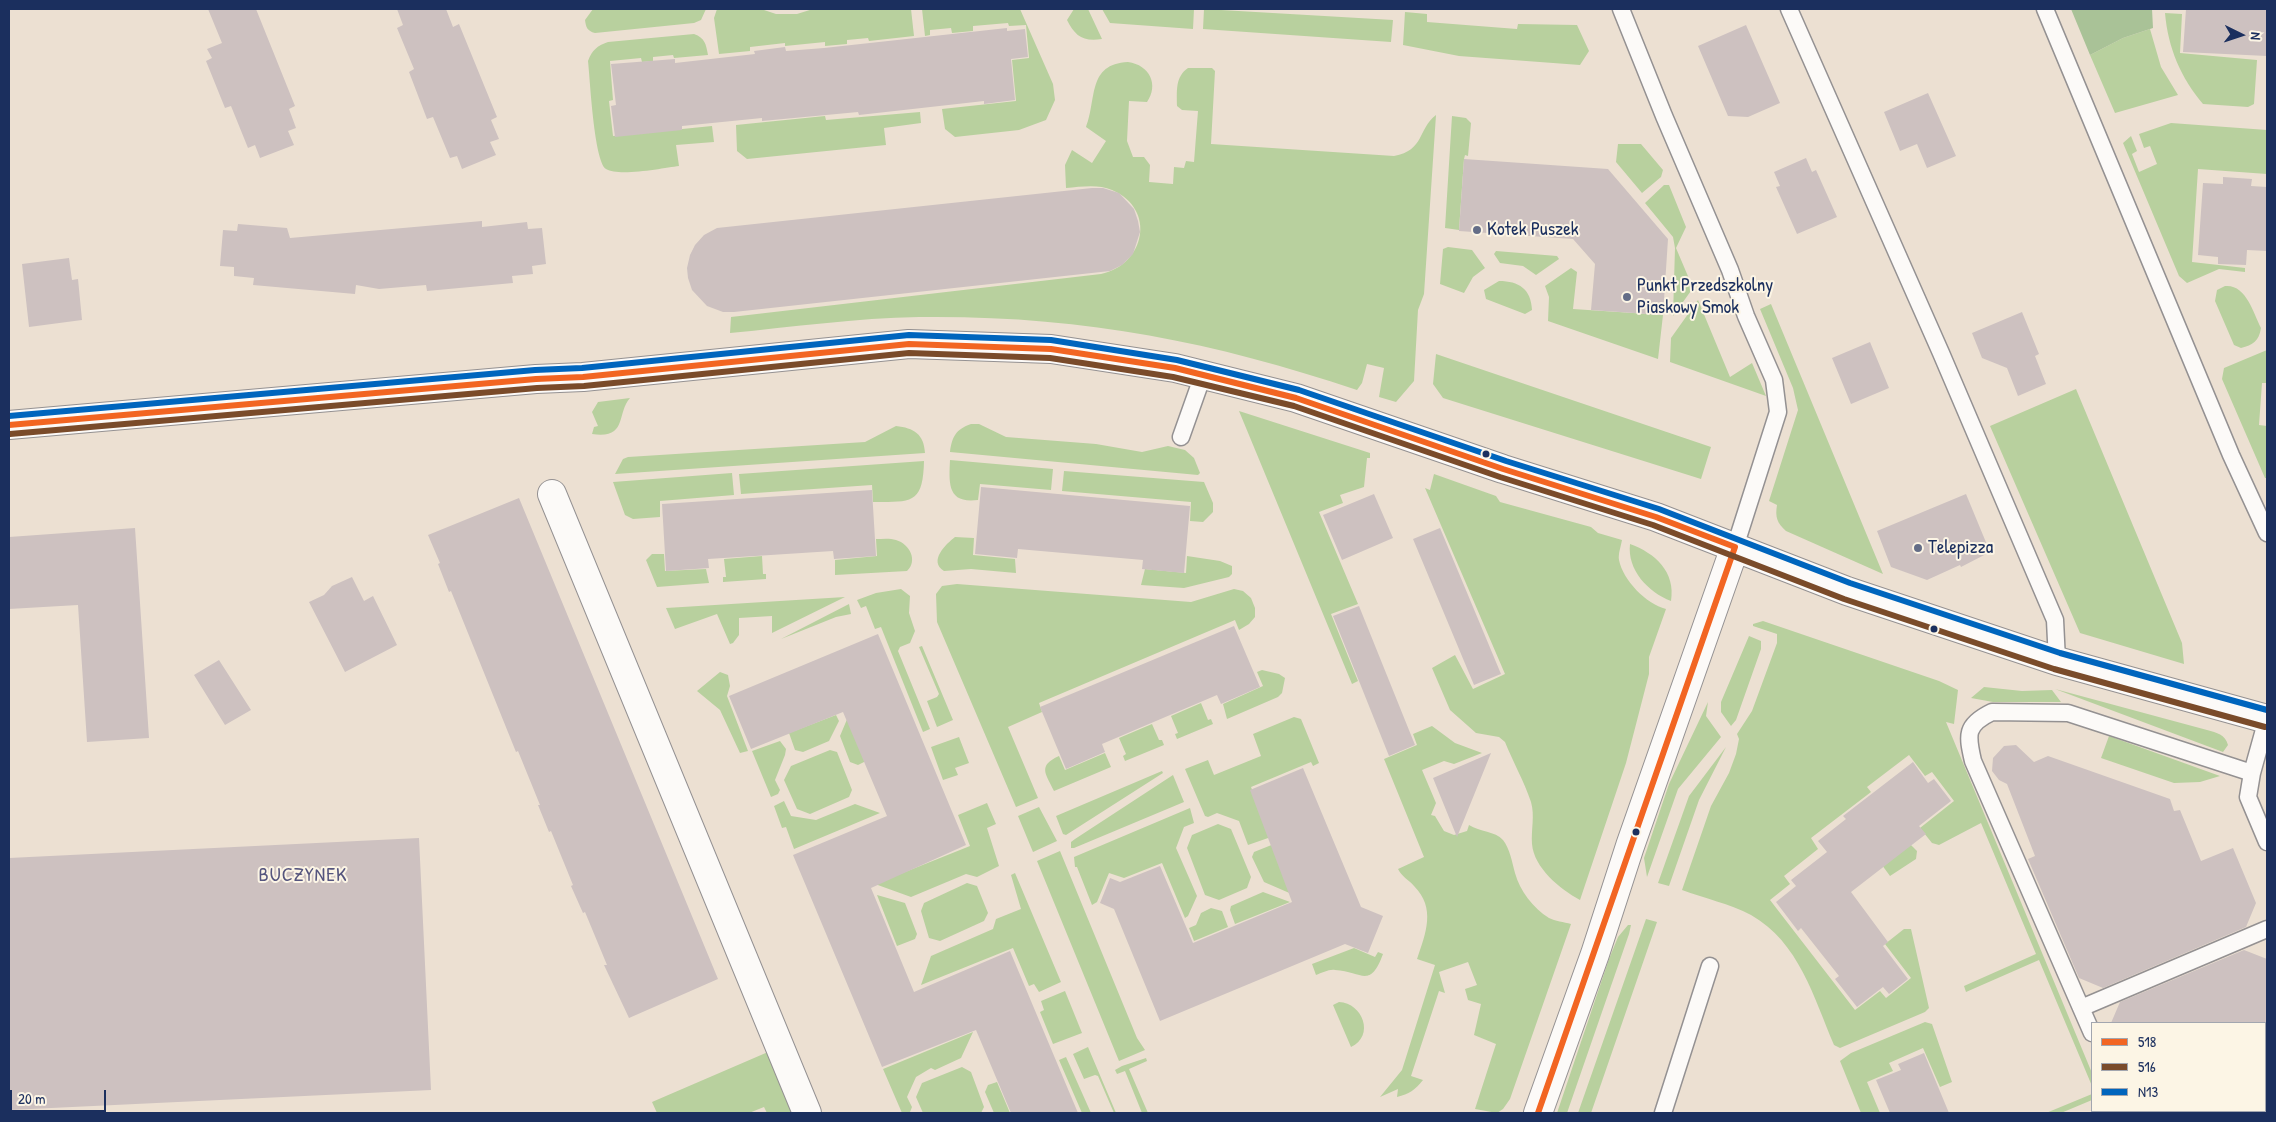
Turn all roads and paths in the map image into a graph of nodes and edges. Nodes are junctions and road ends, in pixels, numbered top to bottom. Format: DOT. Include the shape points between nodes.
graph roads {
  1 [pos="1621,9"];
  2 [pos="1789,9"];
  3 [pos="2045,9"];
  4 [pos="1203,375"];
  5 [pos="9,425"];
  6 [pos="1181,436"];
  7 [pos="552,494"];
  8 [pos="2264,518"];
  9 [pos="2267,533"];
  10 [pos="1734,547"];
  11 [pos="2057,661"];
  12 [pos="2267,719"];
  13 [pos="2252,773"];
  14 [pos="2267,842"];
  15 [pos="2267,929"];
  16 [pos="1710,966"];
  17 [pos="2082,1008"];
  18 [pos="2091,1030"];
  19 [pos="807,1113"];
  20 [pos="1538,1113"];
  21 [pos="1663,1113"];
  1 -- 10 [label="lane" via="1774,380 1778,412"];
  2 -- 11 [label="lane" via="2055,620"];
  3 -- 8 [label="lane" via="2232,455"];
  4 -- 5 [label="street" via="1051,349 909,344 583,377"];
  4 -- 6 [label="lane"];
  4 -- 10 [label="street" via="1296,398 1656,517"];
  7 -- 19 [label="street"];
  8 -- 9 [label="lane"];
  10 -- 11 [label="street" via="1847,591"];
  10 -- 20 [label="street"];
  11 -- 12 [label="street"];
  12 -- 13 [label="lane"];
  13 -- 14 [label="lane" via="2248,797"];
  13 -- 17 [label="lane" via="2068,713 1992,712 1970,729 1968,739 1973,761"];
  15 -- 17 [label="lane"];
  16 -- 21 [label="lane"];
  17 -- 18 [label="lane"];
}
